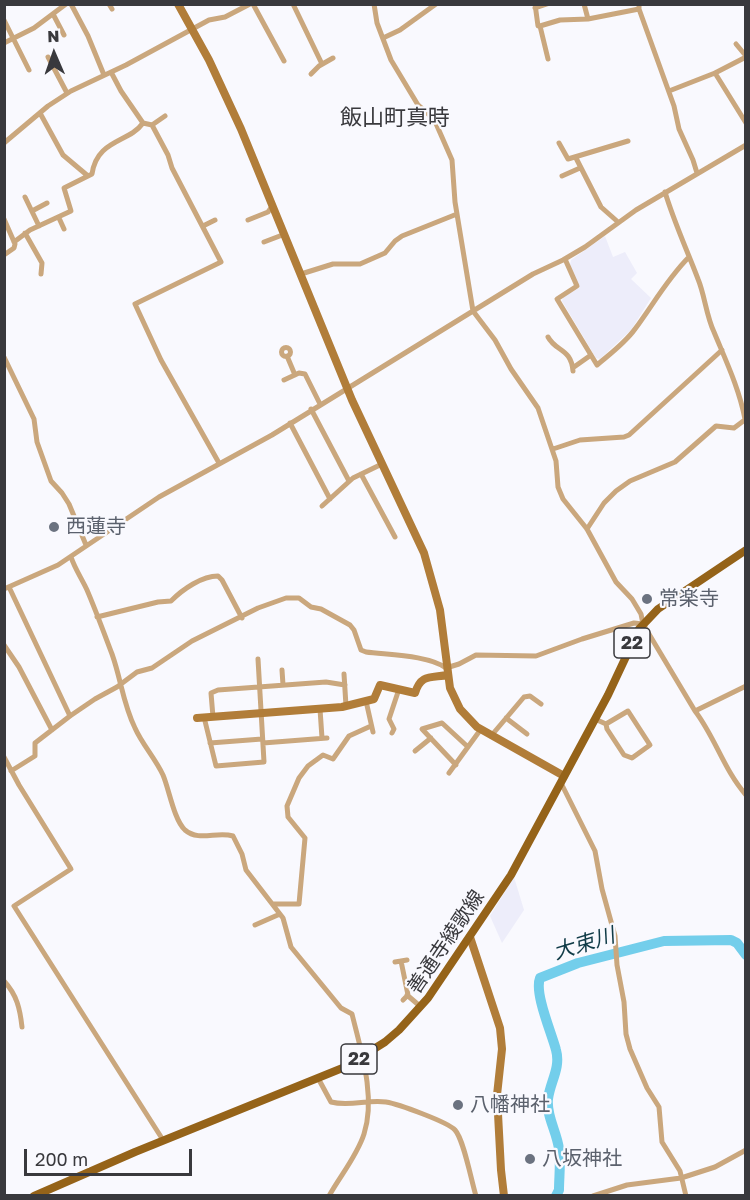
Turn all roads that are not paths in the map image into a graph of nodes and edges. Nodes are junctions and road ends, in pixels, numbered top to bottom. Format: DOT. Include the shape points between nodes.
graph roads {
  1 [pos="66,4"];
  2 [pos="71,4"];
  3 [pos="178,4"];
  4 [pos="251,4"];
  5 [pos="293,4"];
  6 [pos="375,4"];
  7 [pos="436,4"];
  8 [pos="547,4"];
  9 [pos="584,4"];
  10 [pos="615,4"];
  11 [pos="535,6"];
  12 [pos="639,7"];
  13 [pos="617,13"];
  14 [pos="53,14"];
  15 [pos="588,19"];
  16 [pos="4,20"];
  17 [pos="540,26"];
  18 [pos="193,29"];
  19 [pos="64,35"];
  20 [pos="383,38"];
  21 [pos="13,39"];
  22 [pos="4,43"];
  23 [pos="736,44"];
  24 [pos="48,57"];
  25 [pos="746,57"];
  26 [pos="333,58"];
  27 [pos="548,59"];
  28 [pos="284,61"];
  29 [pos="322,64"];
  30 [pos="29,70"];
  31 [pos="111,72"];
  32 [pos="715,73"];
  33 [pos="310,74"];
  34 [pos="104,75"];
  35 [pos="669,91"];
  36 [pos="67,93"];
  37 [pos="40,113"];
  38 [pos="165,116"];
  39 [pos="143,123"];
  40 [pos="746,123"];
  41 [pos="152,125"];
  42 [pos="628,141"];
  43 [pos="4,143"];
  44 [pos="559,143"];
  45 [pos="746,145"];
  46 [pos="576,158"];
  47 [pos="580,168"];
  48 [pos="697,173"];
  49 [pos="88,176"];
  50 [pos="561,176"];
  51 [pos="665,192"];
  52 [pos="25,197"];
  53 [pos="47,203"];
  54 [pos="273,206"];
  55 [pos="32,211"];
  56 [pos="457,214"];
  57 [pos="59,218"];
  58 [pos="4,219"];
  59 [pos="215,220"];
  60 [pos="248,220"];
  61 [pos="618,222"];
  62 [pos="39,226"];
  63 [pos="203,226"];
  64 [pos="64,229"];
  65 [pos="25,233"];
  66 [pos="285,234"];
  67 [pos="14,242"];
  68 [pos="264,243"];
  69 [pos="4,255"];
  70 [pos="689,257"];
  71 [pos="565,259"];
  72 [pos="41,274"];
  73 [pos="301,274"];
  74 [pos="473,311"];
  75 [pos="548,338"];
  76 [pos="722,350"];
  77 [pos="591,355"];
  78 [pos="287,356"];
  79 [pos="4,357"];
  80 [pos="11,369"];
  81 [pos="4,373"];
  82 [pos="296,375"];
  83 [pos="284,380"];
  84 [pos="746,385"];
  85 [pos="737,386"];
  86 [pos="347,387"];
  87 [pos="320,404"];
  88 [pos="311,409"];
  89 [pos="745,419"];
  90 [pos="290,423"];
  91 [pos="553,449"];
  92 [pos="219,463"];
  93 [pos="382,464"];
  94 [pos="361,474"];
  95 [pos="349,482"];
  96 [pos="330,499"];
  97 [pos="322,506"];
  98 [pos="587,529"];
  99 [pos="395,537"];
  100 [pos="86,545"];
  101 [pos="746,550"];
  102 [pos="71,557"];
  103 [pos="7,588"];
  104 [pos="97,617"];
  105 [pos="242,618"];
  106 [pos="643,624"];
  107 [pos="4,645"];
  108 [pos="258,659"];
  109 [pos="282,670"];
  110 [pos="447,671"];
  111 [pos="344,674"];
  112 [pos="122,682"];
  113 [pos="283,685"];
  114 [pos="345,685"];
  115 [pos="746,686"];
  116 [pos="259,687"];
  117 [pos="399,689"];
  118 [pos="366,701"];
  119 [pos="541,704"];
  120 [pos="346,706"];
  121 [pos="320,709"];
  122 [pos="695,711"];
  123 [pos="261,713"];
  124 [pos="70,716"];
  125 [pos="213,717"];
  126 [pos="201,718"];
  127 [pos="506,718"];
  128 [pos="595,719"];
  129 [pos="606,724"];
  130 [pos="481,729"];
  131 [pos="52,730"];
  132 [pos="392,733"];
  133 [pos="527,734"];
  134 [pos="491,736"];
  135 [pos="430,738"];
  136 [pos="262,741"];
  137 [pos="210,743"];
  138 [pos="468,747"];
  139 [pos="415,752"];
  140 [pos="4,757"];
  141 [pos="456,765"];
  142 [pos="11,771"];
  143 [pos="449,773"];
  144 [pos="562,780"];
  145 [pos="746,795"];
  146 [pos="274,904"];
  147 [pos="280,914"];
  148 [pos="255,926"];
  149 [pos="470,937"];
  150 [pos="401,961"];
  151 [pos="4,981"];
  152 [pos="421,1007"];
  153 [pos="22,1027"];
  154 [pos="363,1056"];
  155 [pos="318,1078"];
  156 [pos="369,1103"];
  157 [pos="163,1140"];
  158 [pos="746,1150"];
  159 [pos="681,1178"];
  160 [pos="34,1196"];
  161 [pos="329,1196"];
  162 [pos="477,1196"];
  163 [pos="504,1196"];
  164 [pos="593,1196"];
  165 [pos="686,1196"];
  1 -- 14 [label="street"];
  2 -- 34 [label="street"];
  3 -- 18 [label="street"];
  4 -- 18 [label="street"];
  4 -- 28 [label="street"];
  5 -- 29 [label="street"];
  6 -- 20 [label="street"];
  7 -- 20 [label="street"];
  8 -- 11 [label="street"];
  9 -- 15 [label="street"];
  10 -- 13 [label="street"];
  11 -- 17 [label="street"];
  12 -- 13 [label="street"];
  12 -- 35 [label="street"];
  13 -- 15 [label="street"];
  14 -- 19 [label="street"];
  14 -- 21 [label="street"];
  15 -- 17 [label="street" via="560,20"];
  16 -- 21 [label="street"];
  17 -- 27 [label="street"];
  18 -- 31 [label="street"];
  18 -- 54 [label="street"];
  20 -- 56 [label="street" via="406,86 440,130 452,160"];
  21 -- 22 [label="street"];
  21 -- 30 [label="street"];
  23 -- 25 [label="street"];
  24 -- 36 [label="street"];
  25 -- 32 [label="street"];
  26 -- 29 [label="street"];
  29 -- 33 [label="street"];
  31 -- 34 [label="street"];
  31 -- 39 [label="street"];
  32 -- 35 [label="street"];
  32 -- 40 [label="street"];
  34 -- 36 [label="street"];
  35 -- 48 [label="street"];
  36 -- 37 [label="street"];
  37 -- 43 [label="street"];
  37 -- 49 [label="street" via="63,155"];
  38 -- 41 [label="street"];
  39 -- 41 [label="street"];
  39 -- 49 [label="street" via="110,144"];
  41 -- 63 [label="street"];
  42 -- 46 [label="street"];
  44 -- 46 [label="street" via="568,159"];
  45 -- 48 [label="street"];
  46 -- 47 [label="street"];
  47 -- 50 [label="street"];
  47 -- 61 [label="street" via="601,207"];
  48 -- 51 [label="street"];
  49 -- 57 [label="street" via="64,188 71,211"];
  51 -- 61 [label="street"];
  51 -- 70 [label="street"];
  52 -- 55 [label="street"];
  53 -- 55 [label="street"];
  54 -- 60 [label="street"];
  54 -- 66 [label="street"];
  55 -- 62 [label="street"];
  56 -- 73 [label="street" via="402,236 385,253 360,264 333,264"];
  56 -- 74 [label="street"];
  57 -- 62 [label="street"];
  57 -- 64 [label="street"];
  58 -- 67 [label="street"];
  59 -- 63 [label="street"];
  61 -- 71 [label="street"];
  62 -- 65 [label="street"];
  63 -- 92 [label="street" via="221,262 135,304 161,360"];
  65 -- 67 [label="street"];
  65 -- 72 [label="street" via="42,263"];
  66 -- 68 [label="street"];
  66 -- 73 [label="street"];
  67 -- 69 [label="street" via="14,248"];
  70 -- 76 [label="street"];
  70 -- 77 [label="street" via="634,331 597,365"];
  71 -- 74 [label="street"];
  71 -- 77 [label="street" via="577,286 557,299"];
  73 -- 86 [label="street"];
  74 -- 86 [label="street"];
  74 -- 91 [label="street" via="533,398"];
  75 -- 77 [label="street" via="565,351 574,369"];
  76 -- 85 [label="street"];
  76 -- 91 [label="street" via="629,435 580,440"];
  78 -- 82 [label="street"];
  79 -- 80 [label="street"];
  80 -- 81 [label="street"];
  80 -- 100 [label="street" via="34,419 43,463 69,504"];
  82 -- 83 [label="street"];
  82 -- 87 [label="street" via="305,374"];
  84 -- 85 [label="street"];
  85 -- 89 [label="street"];
  86 -- 87 [label="street"];
  86 -- 93 [label="street"];
  87 -- 88 [label="street"];
  88 -- 90 [label="street"];
  88 -- 95 [label="street"];
  89 -- 98 [label="street" via="734,428 716,426 675,462 630,481 604,503"];
  90 -- 92 [label="street"];
  90 -- 96 [label="street"];
  91 -- 98 [label="street" via="560,493"];
  92 -- 100 [label="street"];
  93 -- 94 [label="street"];
  93 -- 110 [label="street" via="424,553 440,610"];
  94 -- 95 [label="street"];
  94 -- 99 [label="street"];
  95 -- 96 [label="street"];
  96 -- 97 [label="street"];
  98 -- 106 [label="street" via="616,582 632,598"];
  100 -- 102 [label="street"];
  101 -- 106 [label="main road, 善通寺綾歌線 / 22" via="664,604"];
  102 -- 103 [label="street"];
  102 -- 104 [label="street"];
  103 -- 124 [label="street"];
  104 -- 105 [label="street" via="171,601 179,593 218,576"];
  104 -- 112 [label="street"];
  105 -- 110 [label="street" via="276,601 299,598 350,625 361,650 441,664"];
  105 -- 112 [label="street" via="192,641 152,668"];
  106 -- 110 [label="street" via="634,623 536,656 476,655"];
  106 -- 122 [label="street"];
  106 -- 128 [label="main road, 善通寺綾歌線 / 22"];
  107 -- 131 [label="street"];
  108 -- 116 [label="street"];
  109 -- 113 [label="street"];
  110 -- 117 [label="street" via="419,681 415,693"];
  110 -- 130 [label="street" via="454,699 467,718"];
  111 -- 114 [label="street"];
  112 -- 124 [label="street"];
  112 -- 146 [label="street" via="120,688 130,717 163,775 179,823 197,836 233,836 246,870"];
  113 -- 114 [label="street"];
  113 -- 116 [label="street"];
  114 -- 120 [label="street"];
  115 -- 122 [label="street"];
  116 -- 123 [label="street"];
  116 -- 125 [label="street" via="211,693"];
  117 -- 118 [label="street" via="380,685 374,699"];
  117 -- 132 [label="street" via="389,719"];
  118 -- 120 [label="street"];
  118 -- 146 [label="street" via="372,729 349,736 333,759 323,755 308,766 289,794 288,817 305,838 300,872 302,904"];
  119 -- 127 [label="street" via="530,696 524,697"];
  120 -- 121 [label="street"];
  121 -- 123 [label="street"];
  121 -- 136 [label="street" via="325,738"];
  122 -- 145 [label="street"];
  123 -- 125 [label="street"];
  123 -- 136 [label="street"];
  124 -- 131 [label="street"];
  125 -- 126 [label="street"];
  126 -- 137 [label="street"];
  127 -- 133 [label="street"];
  127 -- 134 [label="street"];
  128 -- 129 [label="street"];
  128 -- 144 [label="main road, 善通寺綾歌線 / 22"];
  129 -- 129 [label="street" via="624,756 632,758 650,745 628,711"];
  130 -- 134 [label="street"];
  130 -- 138 [label="street"];
  131 -- 142 [label="street" via="35,743 31,760"];
  134 -- 144 [label="street"];
  135 -- 138 [label="street" via="422,729 442,723"];
  135 -- 139 [label="street"];
  135 -- 141 [label="street"];
  136 -- 137 [label="street"];
  136 -- 137 [label="street" via="264,762 216,766"];
  138 -- 141 [label="street"];
  140 -- 142 [label="street"];
  141 -- 143 [label="street"];
  142 -- 157 [label="street" via="71,869 14,906"];
  144 -- 149 [label="main road, 善通寺綾歌線 / 22" via="511,875"];
  144 -- 159 [label="street" via="595,851 615,936 630,1049 659,1107 662,1142"];
  146 -- 147 [label="street"];
  147 -- 148 [label="street"];
  147 -- 154 [label="street" via="298,957 341,1008 352,1014"];
  149 -- 152 [label="main road, 善通寺綾歌線 / 22"];
  149 -- 163 [label="street" via="500,1028 502,1049 496,1095"];
  150 -- 152 [label="street" via="405,997"];
  151 -- 153 [label="street" via="17,1001"];
  152 -- 154 [label="main road, 善通寺綾歌線 / 22" via="399,1030"];
  154 -- 155 [label="main road, 善通寺綾歌線 / 22"];
  154 -- 156 [label="street"];
  155 -- 156 [label="street" via="331,1102"];
  155 -- 157 [label="main road, 善通寺綾歌線 / 22"];
  156 -- 161 [label="street" via="362,1139"];
  156 -- 162 [label="street" via="386,1102 436,1119 455,1130"];
  157 -- 160 [label="main road, 善通寺綾歌線 / 22"];
  158 -- 159 [label="street" via="715,1167"];
  159 -- 164 [label="street" via="627,1185"];
  159 -- 165 [label="street"];
}
